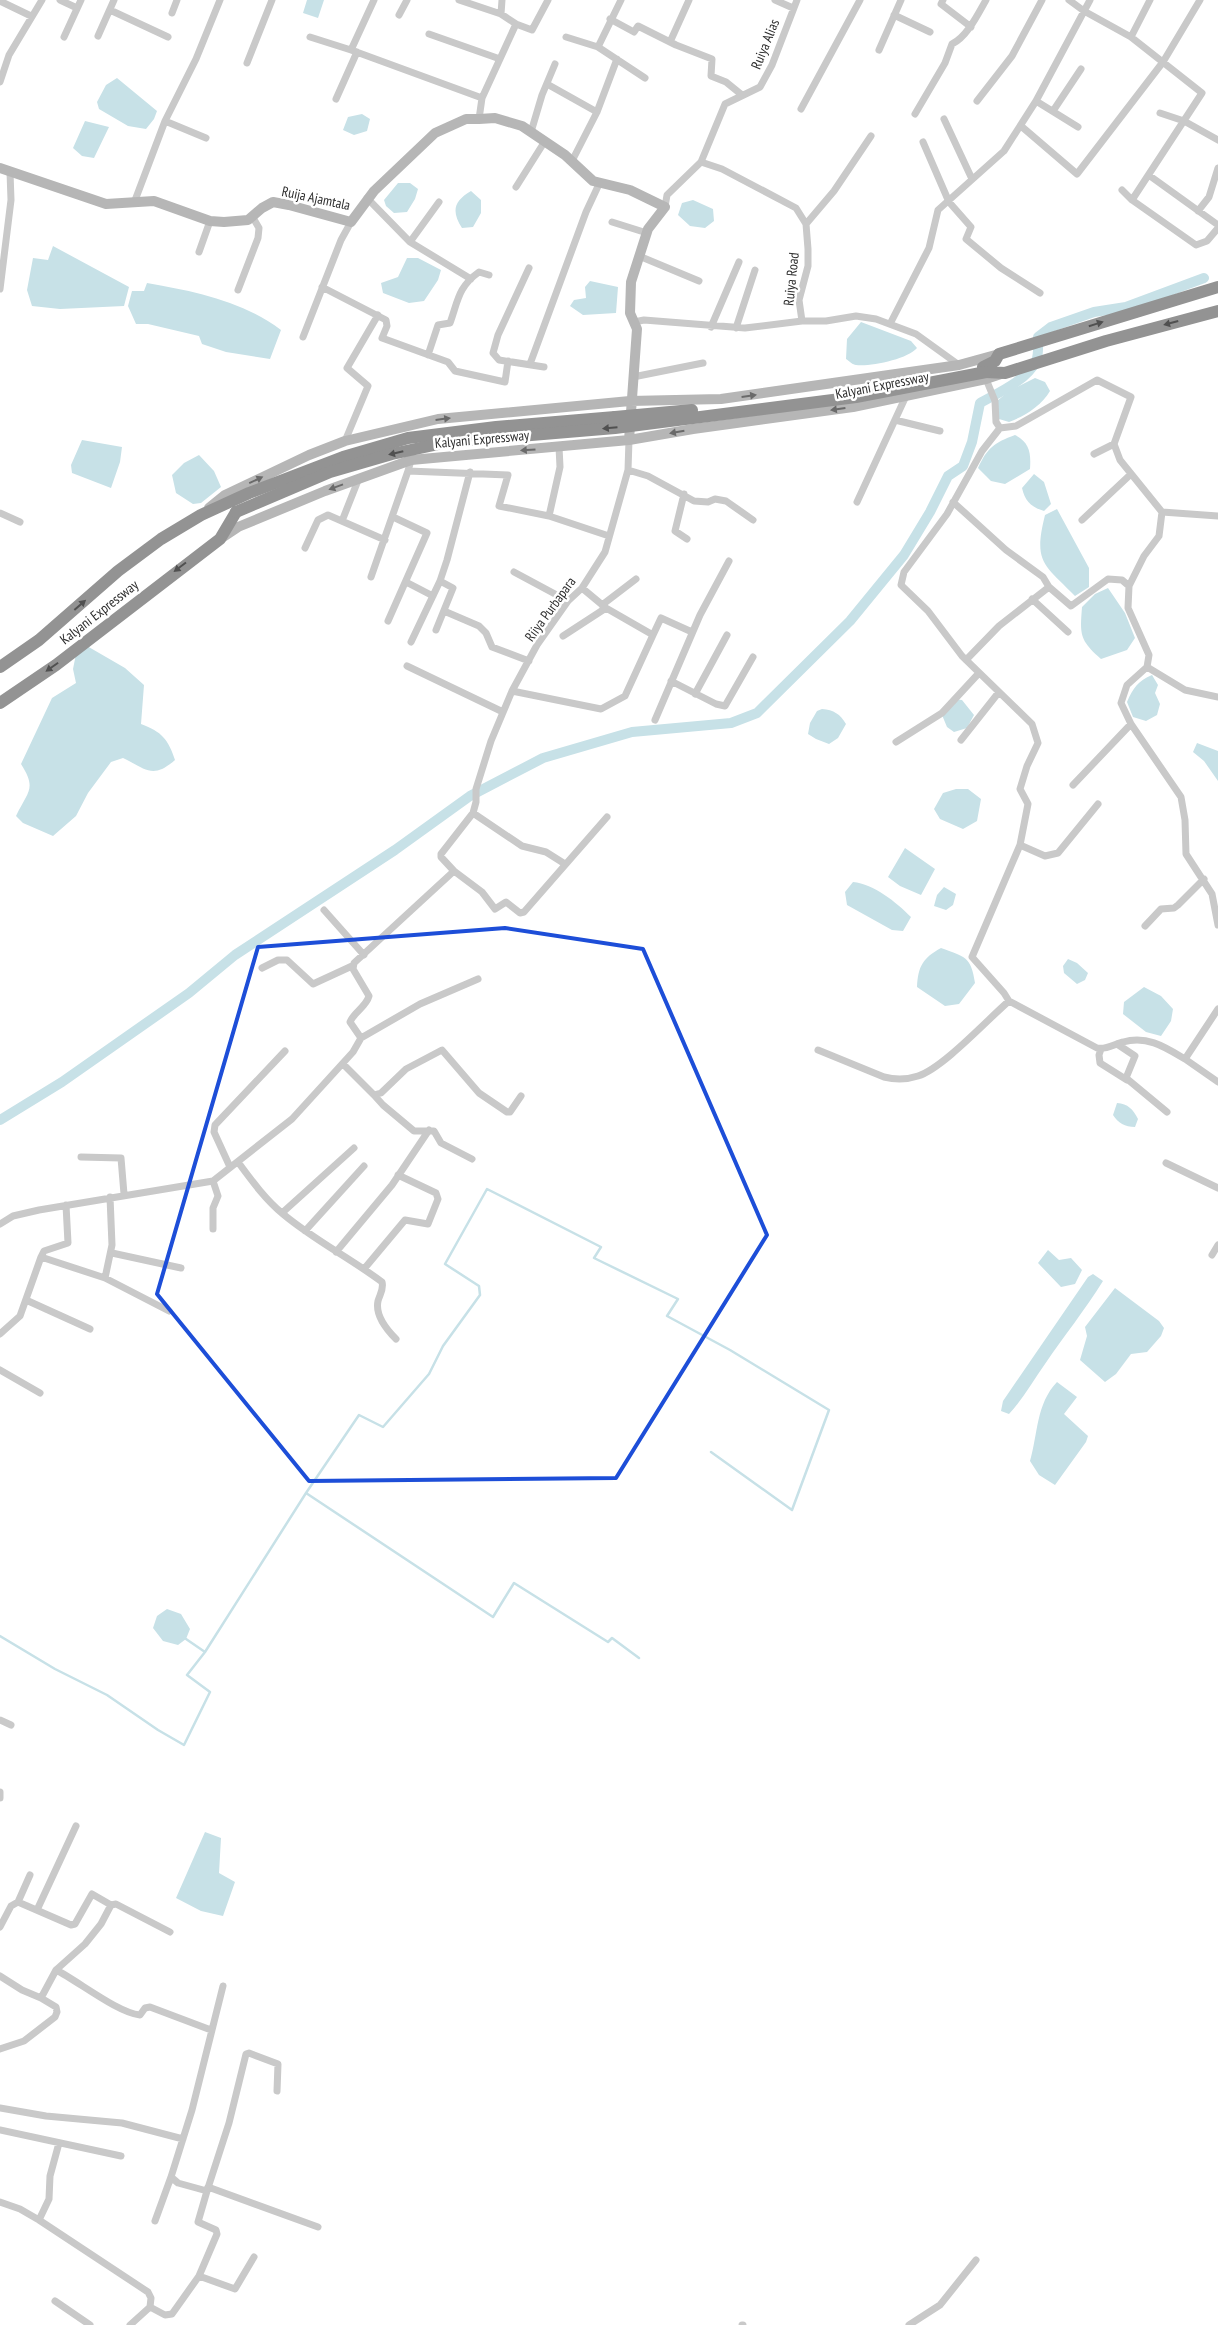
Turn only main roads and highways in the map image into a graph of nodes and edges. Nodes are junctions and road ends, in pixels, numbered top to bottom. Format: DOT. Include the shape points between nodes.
graph roads {
  1 [pos="1218,286"];
  2 [pos="1218,311"];
  3 [pos="985,373"];
  4 [pos="0,667"];
  5 [pos="0,703"];
  3 -- 1 [label="highway, Kalyani Expressway, one-way" via="999,354"];
  2 -- 3 [label="highway, one-way" via="1005,373"];
  4 -- 3 [label="highway, Kalyani Expressway, one-way, bridge" via="39,640 161,539 201,515 249,493 343,457 408,438 496,427 738,407"];
  3 -- 5 [label="highway, Kalyani Expressway, one-way, bridge" via="856,398 615,428 448,442 330,472 236,512 220,539 56,665"];
}
